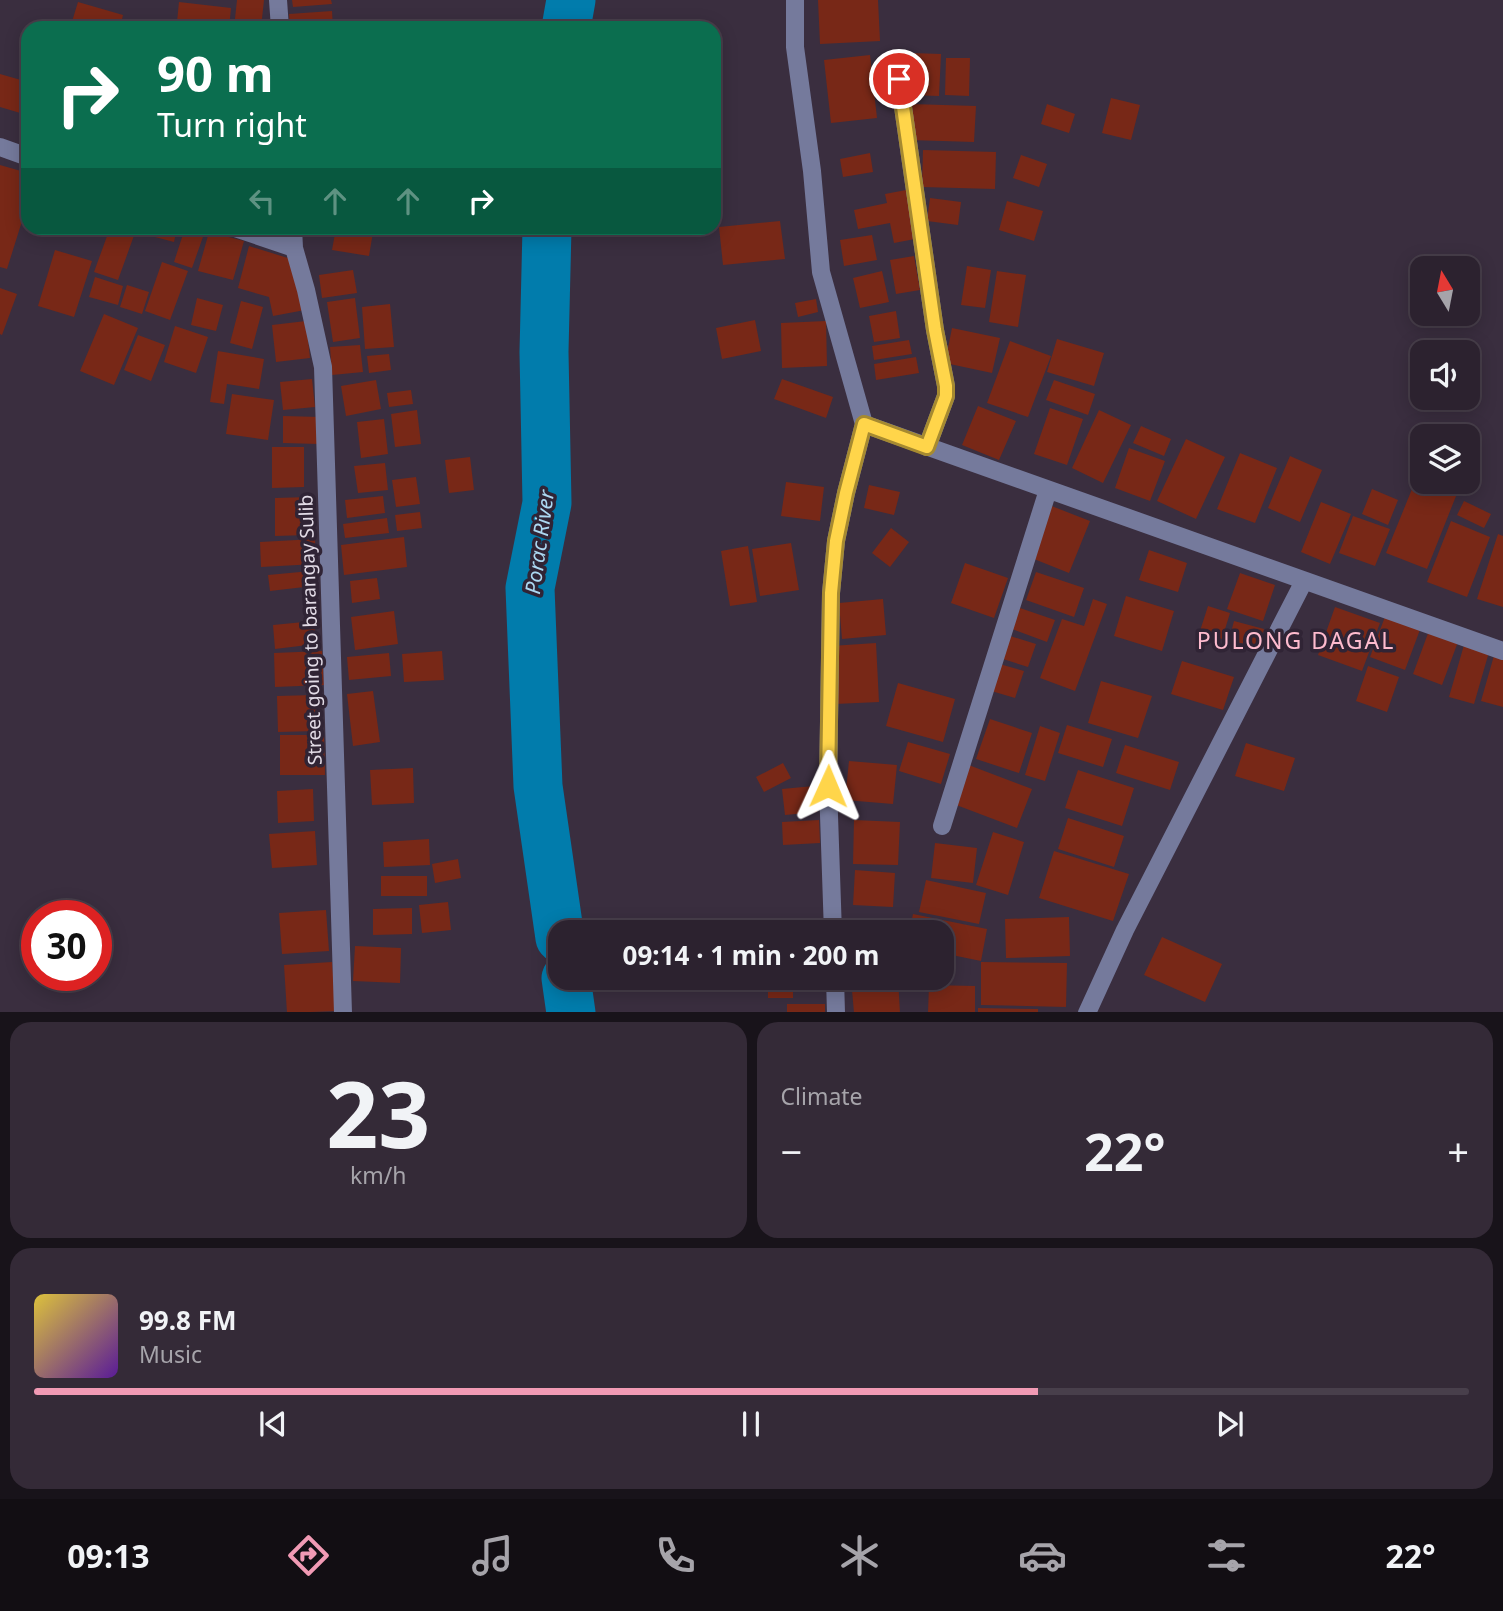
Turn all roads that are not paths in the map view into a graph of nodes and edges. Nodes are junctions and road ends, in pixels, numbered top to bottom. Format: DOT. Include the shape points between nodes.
graph roads {
  1 [pos="278,0"];
  2 [pos="795,0"];
  3 [pos="280,21"];
  4 [pos="899,79"];
  5 [pos="0,147"];
  6 [pos="21,154"];
  7 [pos="256,235"];
  8 [pos="294,235"];
  9 [pos="295,248"];
  10 [pos="864,424"];
  11 [pos="927,447"];
  12 [pos="1048,490"];
  13 [pos="1304,581"];
  14 [pos="1503,651"];
  15 [pos="942,827"];
  16 [pos="833,920"];
  17 [pos="835,990"];
  18 [pos="343,1012"];
  19 [pos="836,1012"];
  20 [pos="1087,1012"];
  1 -- 3 [label="street"];
  2 -- 10 [label="street" via="795,47 821,272"];
  4 -- 11 [label="street" via="946,386"];
  5 -- 6 [label="street"];
  7 -- 9 [label="street"];
  8 -- 9 [label="street, Street going to barangay Sulib"];
  9 -- 18 [label="street, Street going to barangay Sulib" via="323,367"];
  10 -- 11 [label="street"];
  10 -- 16 [label="street" via="836,541 831,593 828,786"];
  11 -- 12 [label="street"];
  12 -- 13 [label="street"];
  12 -- 15 [label="street"];
  13 -- 14 [label="street"];
  13 -- 20 [label="street"];
  17 -- 19 [label="street"];
}
